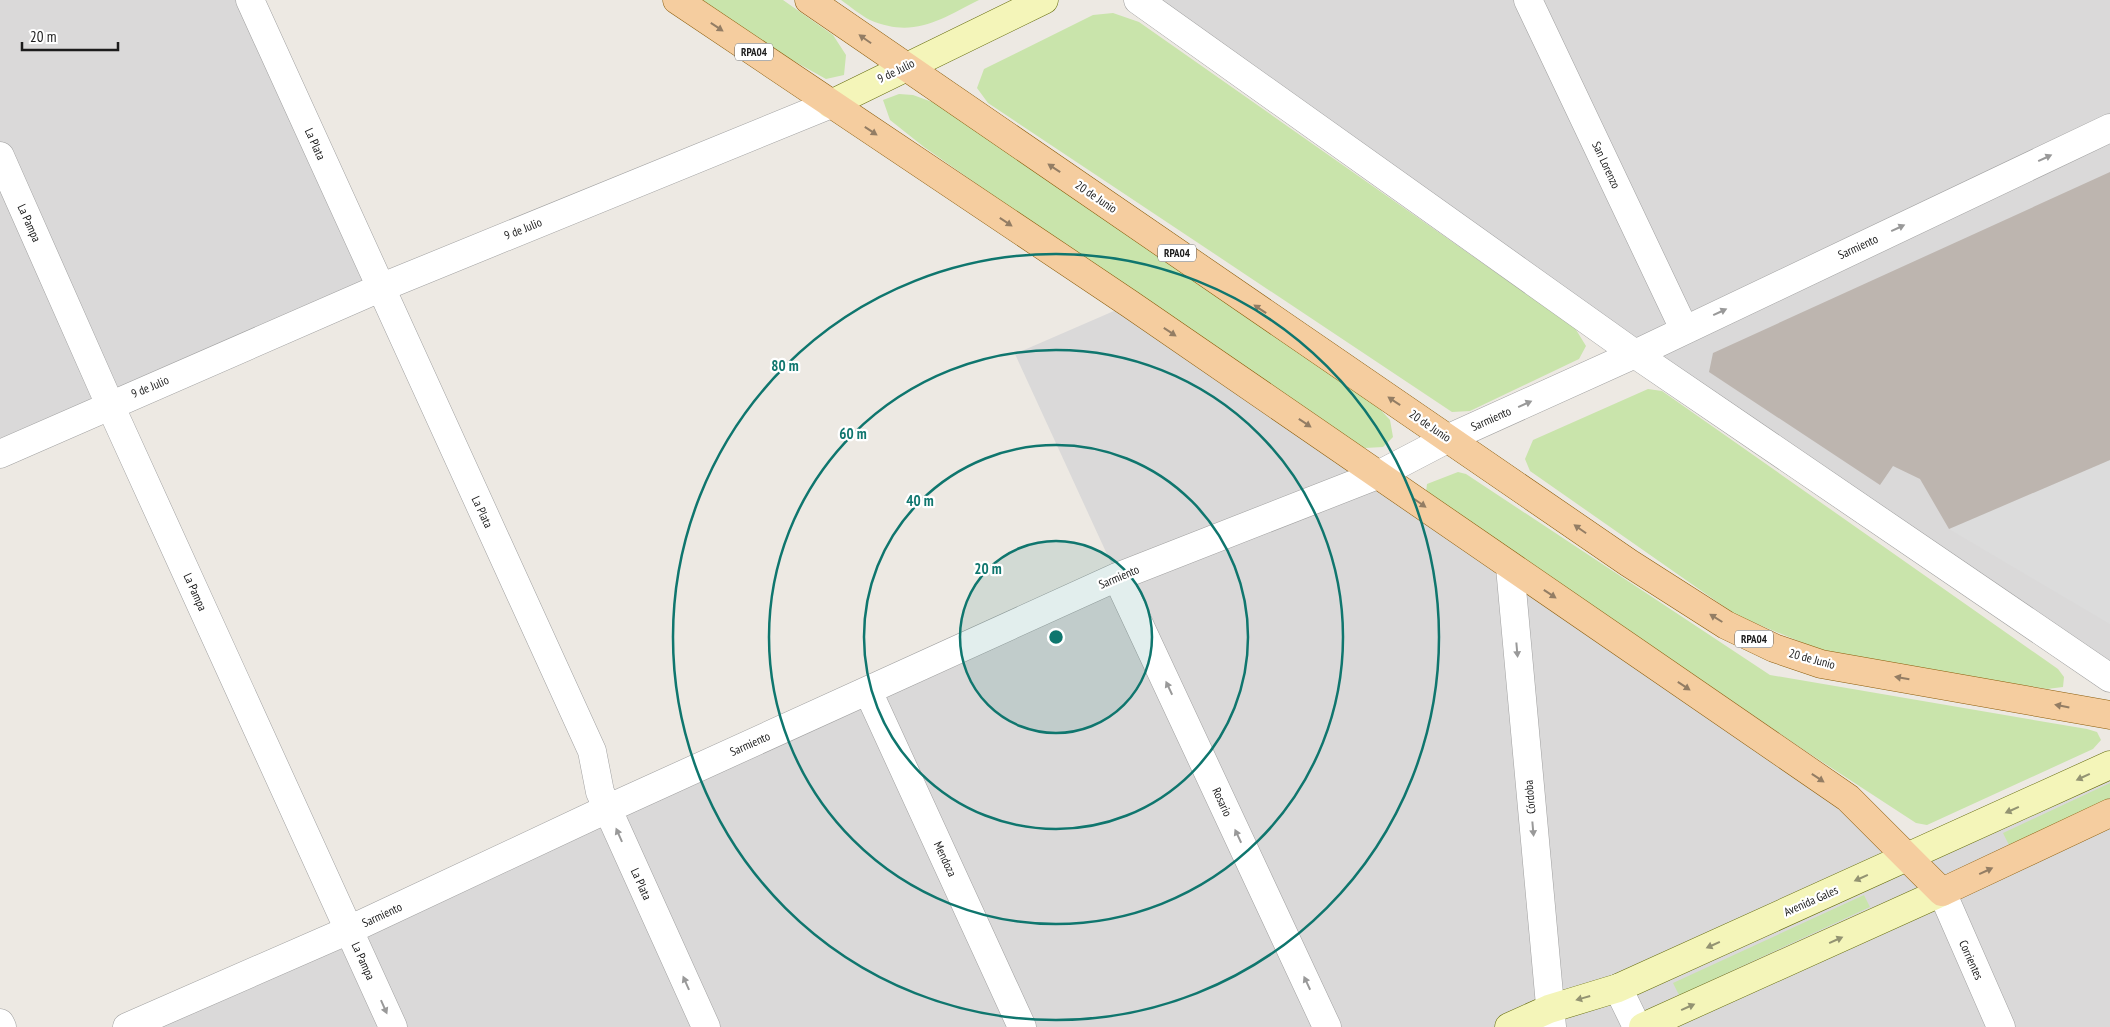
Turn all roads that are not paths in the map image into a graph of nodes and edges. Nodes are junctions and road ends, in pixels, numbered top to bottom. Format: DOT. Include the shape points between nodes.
graph roads {
  1 [pos="250,0"];
  2 [pos="677,0"];
  3 [pos="809,0"];
  4 [pos="1044,0"];
  5 [pos="1138,0"];
  6 [pos="1528,0"];
  7 [pos="905,67"];
  8 [pos="831,104"];
  9 [pos="2110,128"];
  10 [pos="0,156"];
  11 [pos="380,288"];
  12 [pos="1684,329"];
  13 [pos="1635,354"];
  14 [pos="110,405"];
  15 [pos="1449,438"];
  16 [pos="0,454"];
  17 [pos="1380,474"];
  18 [pos="1510,566"];
  19 [pos="1117,577"];
  20 [pos="2110,678"];
  21 [pos="868,691"];
  22 [pos="2110,715"];
  23 [pos="2110,764"];
  24 [pos="607,809"];
  25 [pos="2110,813"];
  26 [pos="1906,858"];
  27 [pos="1942,892"];
  28 [pos="349,930"];
  29 [pos="1618,988"];
  30 [pos="1550,1018"];
  31 [pos="0,1023"];
  32 [pos="2,1027"];
  33 [pos="127,1027"];
  34 [pos="393,1027"];
  35 [pos="706,1027"];
  36 [pos="1022,1027"];
  37 [pos="1327,1027"];
  38 [pos="1509,1027"];
  39 [pos="1637,1027"];
  40 [pos="1643,1027"];
  41 [pos="2001,1027"];
  1 -- 11 [label="street, La Plata"];
  2 -- 8 [label="main road, RPA04, one-way"];
  7 -- 3 [label="main road, 20 de Junio / RPA04, one-way"];
  4 -- 7 [label="main road, 9 de Julio"];
  5 -- 13 [label="street"];
  6 -- 12 [label="street, San Lorenzo"];
  7 -- 8 [label="main road, 9 de Julio"];
  15 -- 7 [label="main road, 20 de Junio / RPA04, one-way"];
  8 -- 11 [label="street, 9 de Julio"];
  8 -- 17 [label="main road, RPA04, one-way"];
  12 -- 9 [label="street, Sarmiento, one-way"];
  10 -- 14 [label="street, La Pampa"];
  11 -- 14 [label="street, 9 de Julio"];
  11 -- 24 [label="street, La Plata" via="592,751 600,792"];
  12 -- 13 [label="street, Sarmiento"];
  15 -- 13 [label="street, Sarmiento, one-way"];
  13 -- 20 [label="street"];
  14 -- 16 [label="street, 9 de Julio"];
  14 -- 28 [label="street, La Pampa"];
  15 -- 17 [label="street, Sarmiento"];
  22 -- 15 [label="main road, 20 de Junio / RPA04, one-way" via="1821,664 1774,648 1726,625 1637,568"];
  17 -- 18 [label="main road, RPA04, one-way"];
  17 -- 19 [label="street, Sarmiento"];
  18 -- 26 [label="main road, RPA04, one-way" via="1848,798"];
  18 -- 30 [label="street, Córdoba, one-way"];
  19 -- 21 [label="street, Sarmiento"];
  37 -- 19 [label="street, Rosario, one-way"];
  21 -- 24 [label="street, Sarmiento"];
  21 -- 36 [label="street, Mendoza"];
  23 -- 26 [label="main road, Avenida Gales, one-way"];
  24 -- 28 [label="street, Sarmiento"];
  35 -- 24 [label="street, La Plata, one-way"];
  27 -- 25 [label="main road, one-way"];
  26 -- 27 [label="main road"];
  26 -- 29 [label="main road, Avenida Gales, one-way"];
  40 -- 27 [label="main road, one-way"];
  27 -- 41 [label="street, Corrientes"];
  28 -- 33 [label="street, Sarmiento"];
  28 -- 34 [label="street, La Pampa, one-way"];
  29 -- 30 [label="main road, Avenida Gales, one-way"];
  29 -- 39 [label="street"];
  30 -- 38 [label="main road, Avenida Gales"];
  31 -- 32 [label="street"];
}
